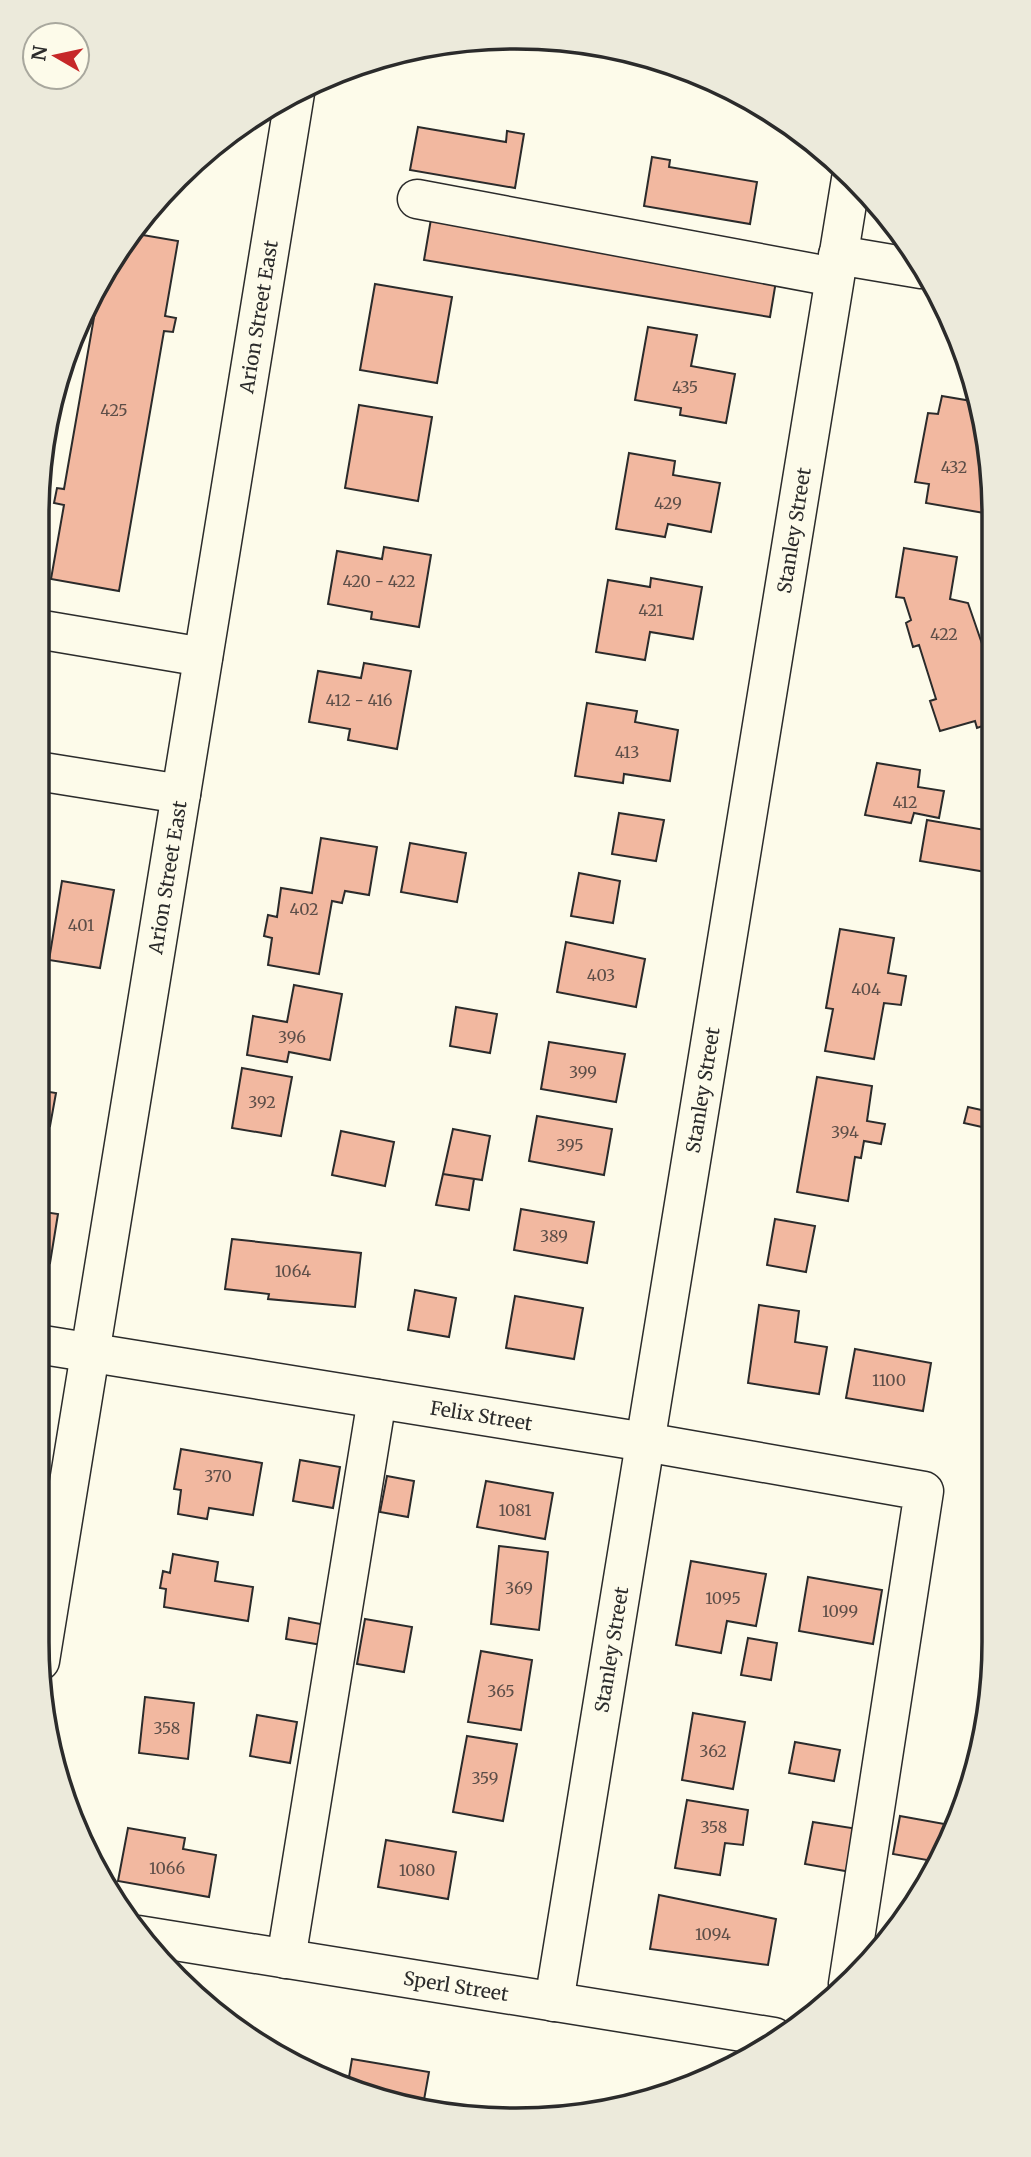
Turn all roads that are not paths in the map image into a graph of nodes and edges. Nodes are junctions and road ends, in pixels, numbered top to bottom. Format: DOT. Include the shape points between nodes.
graph roads {
  1 [pos="293,105"];
  2 [pos="848,189"];
  3 [pos="417,200"];
  4 [pos="836,266"];
  5 [pos="911,269"];
  6 [pos="49,631"];
  7 [pos="204,657"];
  8 [pos="49,773"];
  9 [pos="181,794"];
  10 [pos="49,1346"];
  11 [pos="90,1353"];
  12 [pos="377,1399"];
  13 [pos="645,1442"];
  14 [pos="49,1606"];
  15 [pos="156,1938"];
  16 [pos="286,1959"];
  17 [pos="851,1965"];
  18 [pos="554,2002"];
  19 [pos="765,2036"];
  1 -- 7 [label="street, Arion Street East"];
  2 -- 4 [label="street, Stanley Street"];
  3 -- 4 [label="street"];
  4 -- 5 [label="street"];
  4 -- 13 [label="street, Stanley Street"];
  6 -- 7 [label="street"];
  7 -- 9 [label="street, Arion Street East"];
  8 -- 9 [label="street"];
  9 -- 11 [label="street, Arion Street East"];
  10 -- 11 [label="street, Felix Street"];
  11 -- 12 [label="street, Felix Street"];
  11 -- 14 [label="street, Arion Street East"];
  12 -- 13 [label="street, Felix Street"];
  12 -- 16 [label="street"];
  13 -- 17 [label="street, Felix Street" via="924,1491"];
  13 -- 18 [label="street, Stanley Street"];
  15 -- 16 [label="street, Sperl Street"];
  16 -- 18 [label="street, Sperl Street"];
  18 -- 19 [label="street, Sperl Street"];
}
